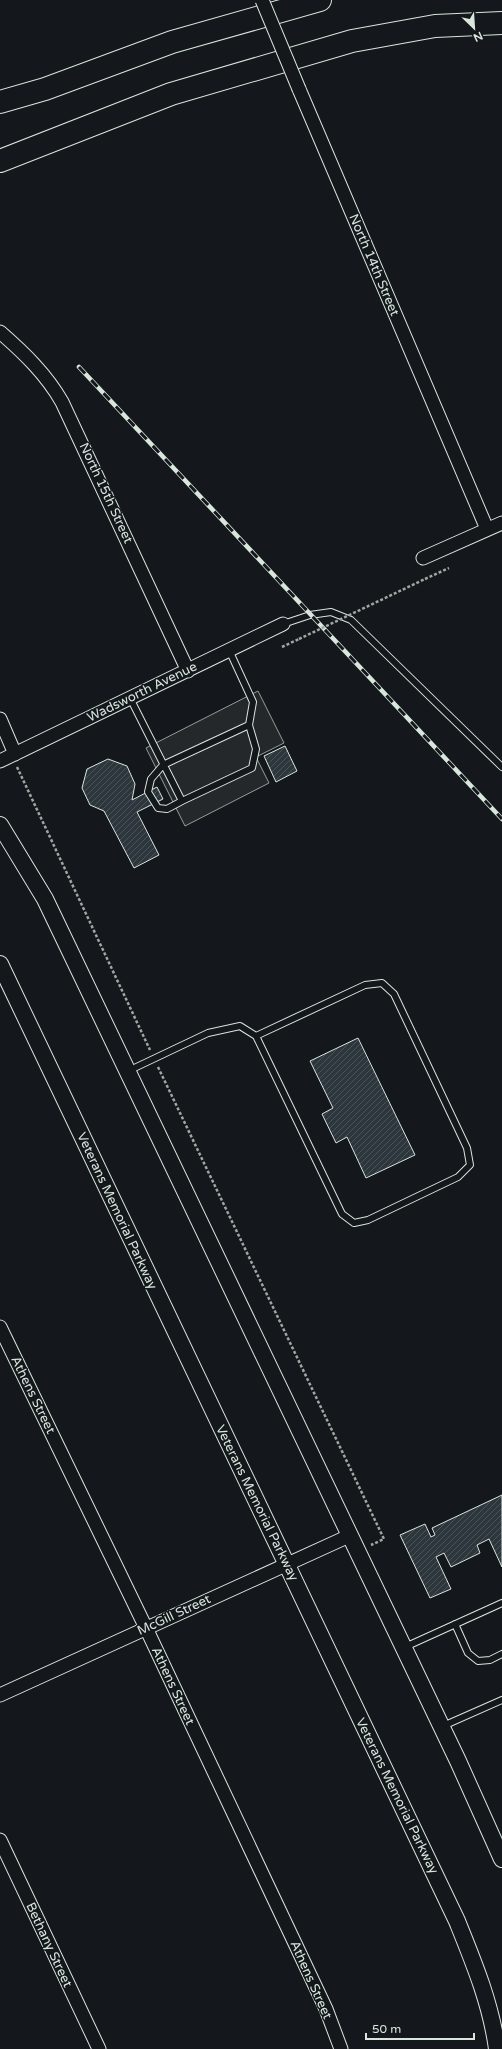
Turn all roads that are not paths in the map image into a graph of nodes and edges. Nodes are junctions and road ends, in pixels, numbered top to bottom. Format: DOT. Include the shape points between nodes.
graph roads {
  1 [pos="262,0"];
  2 [pos="320,0"];
  3 [pos="502,23"];
  4 [pos="45,89"];
  5 [pos="0,102"];
  6 [pos="0,111"];
  7 [pos="0,161"];
  8 [pos="0,332"];
  9 [pos="502,523"];
  10 [pos="487,529"];
  11 [pos="423,558"];
  12 [pos="283,624"];
  13 [pos="229,649"];
  14 [pos="188,671"];
  15 [pos="130,698"];
  16 [pos="0,719"];
  17 [pos="249,725"];
  18 [pos="15,754"];
  19 [pos="0,761"];
  20 [pos="163,765"];
  21 [pos="502,768"];
  22 [pos="182,801"];
  23 [pos="0,824"];
  24 [pos="0,964"];
  25 [pos="256,1036"];
  26 [pos="128,1071"];
  27 [pos="0,1327"];
  28 [pos="349,1536"];
  29 [pos="286,1564"];
  30 [pos="502,1603"];
  31 [pos="455,1624"];
  32 [pos="146,1628"];
  33 [pos="403,1648"];
  34 [pos="502,1654"];
  35 [pos="0,1695"];
  36 [pos="502,1700"];
  37 [pos="441,1727"];
  38 [pos="0,1840"];
  39 [pos="498,1840"];
  40 [pos="502,1859"];
  41 [pos="99,2049"];
  42 [pos="341,2049"];
  43 [pos="497,2049"];
  1 -- 10 [label="street, North 14th Street, bridge"];
  2 -- 4 [label="highway" via="172,42"];
  3 -- 7 [label="highway" via="435,26 352,40 171,94"];
  4 -- 5 [label="highway"];
  4 -- 6 [label="highway"];
  8 -- 14 [label="street, North 15th Street" via="24,353 51,383 62,402"];
  9 -- 10 [label="street"];
  10 -- 11 [label="street"];
  12 -- 13 [label="street, Wadsworth Avenue"];
  12 -- 21 [label="lane" via="310,615 331,612 351,620"];
  13 -- 14 [label="street, Wadsworth Avenue"];
  13 -- 17 [label="lane" via="253,702"];
  14 -- 15 [label="street, Wadsworth Avenue"];
  15 -- 18 [label="street, Wadsworth Avenue"];
  15 -- 20 [label="lane"];
  16 -- 18 [label="street"];
  17 -- 20 [label="lane"];
  17 -- 22 [label="lane" via="256,749 252,768"];
  18 -- 19 [label="street, Wadsworth Avenue"];
  20 -- 22 [label="lane"];
  20 -- 22 [label="lane" via="151,779 148,792 158,808 167,809"];
  23 -- 26 [label="street" via="45,899"];
  24 -- 29 [label="street, Veterans Memorial Parkway"];
  25 -- 25 [label="lane" via="342,1214 354,1223 368,1220 458,1177 470,1165 467,1148 397,1000 382,983 365,985"];
  25 -- 26 [label="lane" via="240,1026 208,1033"];
  26 -- 28 [label="street"];
  27 -- 32 [label="street, Athens Street"];
  28 -- 29 [label="street, McGill Street"];
  28 -- 33 [label="street"];
  29 -- 32 [label="street, McGill Street"];
  29 -- 43 [label="street, Veterans Memorial Parkway" via="457,1921 478,1971 494,2027"];
  30 -- 31 [label="lane"];
  31 -- 33 [label="lane"];
  31 -- 34 [label="lane" via="468,1653 478,1661 490,1660"];
  32 -- 35 [label="street, McGill Street"];
  32 -- 42 [label="street, Athens Street" via="326,2009"];
  33 -- 37 [label="street"];
  36 -- 37 [label="lane"];
  37 -- 39 [label="street"];
  38 -- 41 [label="street, Bethany Street"];
  39 -- 40 [label="street"];
}
